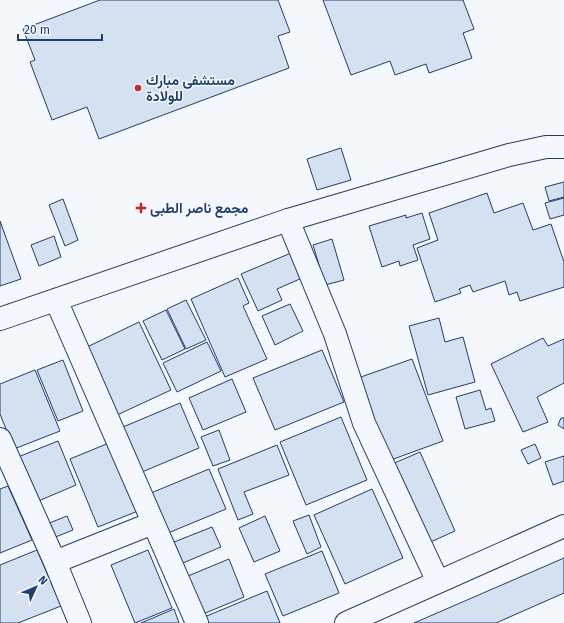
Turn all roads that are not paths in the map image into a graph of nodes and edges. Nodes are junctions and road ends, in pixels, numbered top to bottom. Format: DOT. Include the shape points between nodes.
graph roads {
  1 [pos="564,147"];
  2 [pos="288,220"];
  3 [pos="56,300"];
  4 [pos="0,319"];
  5 [pos="0,439"];
  6 [pos="153,523"];
  7 [pos="564,526"];
  8 [pos="55,562"];
  9 [pos="438,582"];
  10 [pos="80,623"];
  11 [pos="197,623"];
  12 [pos="346,623"];
  1 -- 2 [label="street" via="546,147 509,155"];
  2 -- 3 [label="street"];
  2 -- 9 [label="street" via="335,334 364,423"];
  3 -- 4 [label="street"];
  3 -- 6 [label="street"];
  5 -- 8 [label="street"];
  6 -- 8 [label="street"];
  6 -- 11 [label="street"];
  7 -- 9 [label="street"];
  8 -- 10 [label="street"];
  9 -- 12 [label="street"];
}
